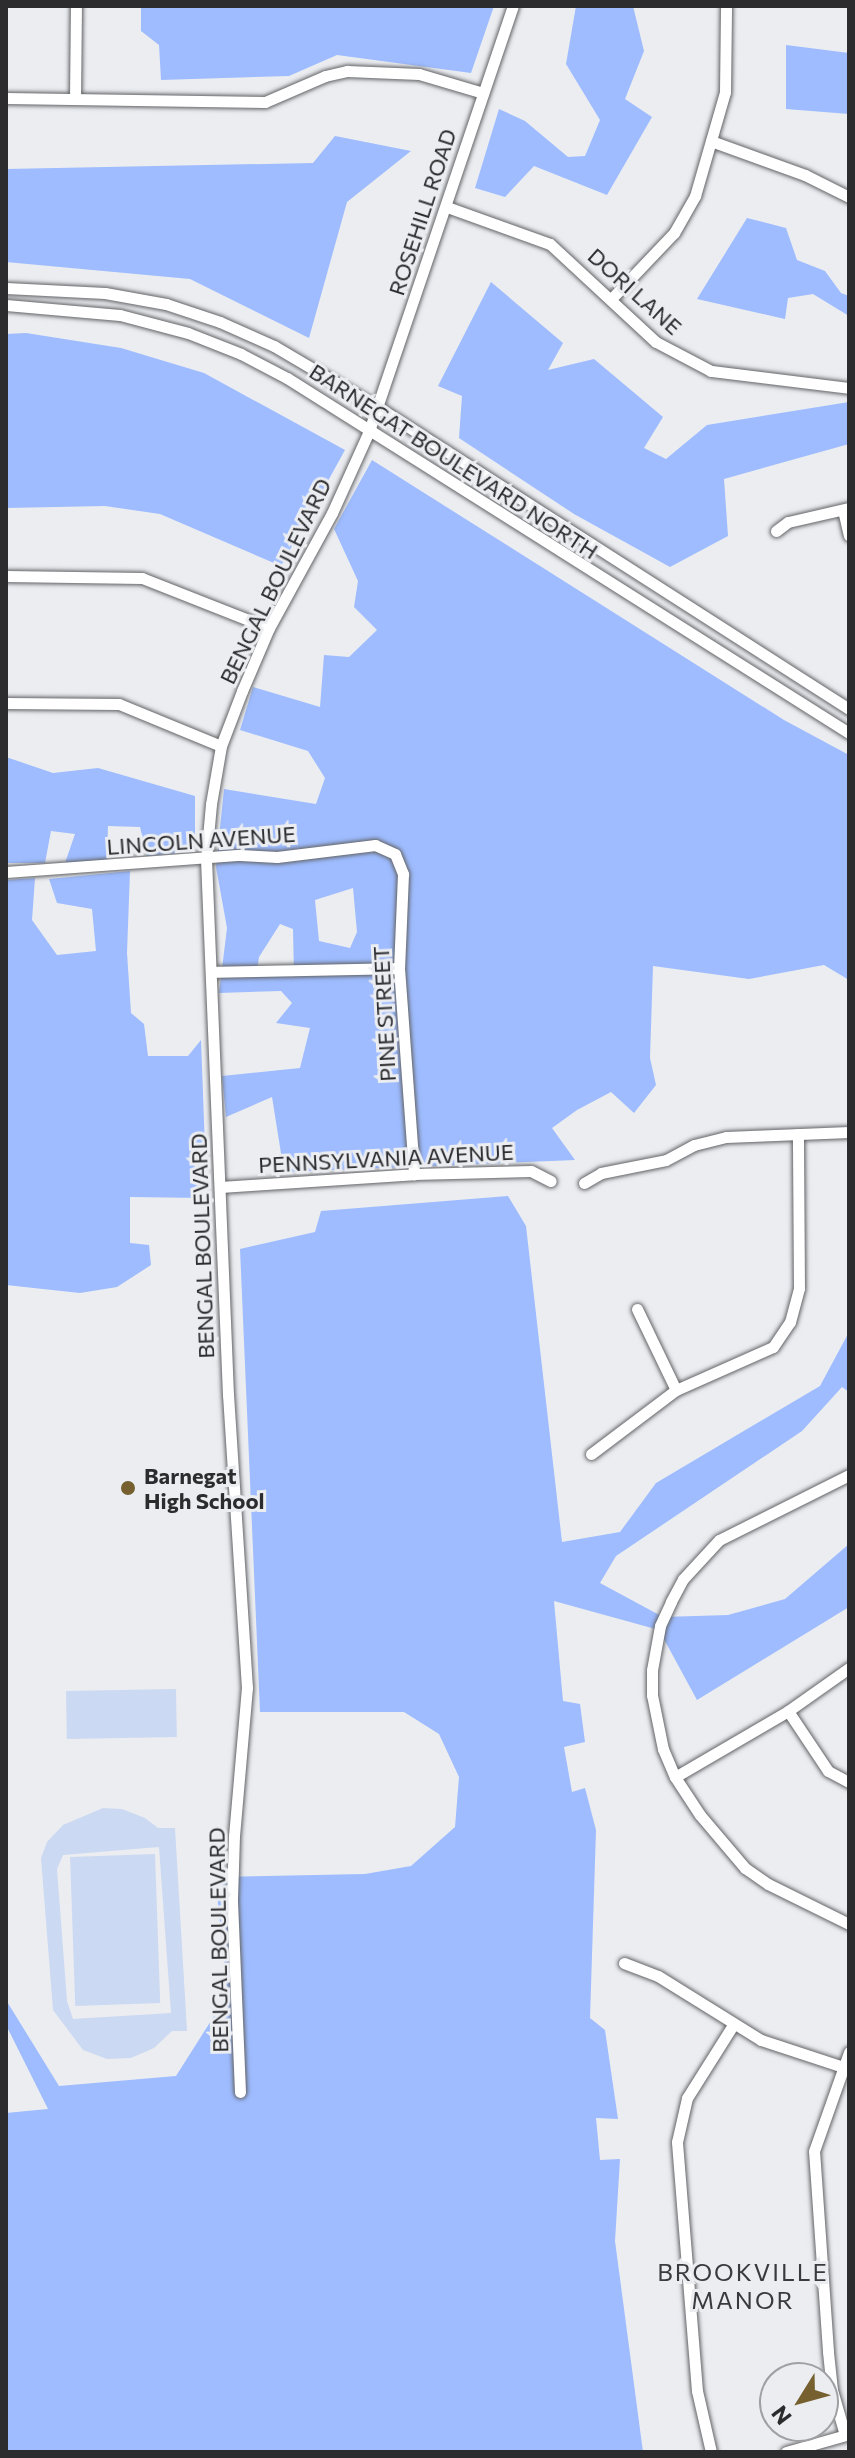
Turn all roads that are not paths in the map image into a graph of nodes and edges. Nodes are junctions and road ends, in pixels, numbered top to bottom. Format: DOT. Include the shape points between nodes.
graph roads {
  1 [pos="76,6"];
  2 [pos="513,6"];
  3 [pos="726,6"];
  4 [pos="483,93"];
  5 [pos="6,98"];
  6 [pos="75,99"];
  7 [pos="711,141"];
  8 [pos="849,197"];
  9 [pos="447,207"];
  10 [pos="6,288"];
  11 [pos="612,298"];
  12 [pos="6,305"];
  13 [pos="849,388"];
  14 [pos="376,406"];
  15 [pos="369,431"];
  16 [pos="846,509"];
  17 [pos="776,531"];
  18 [pos="849,535"];
  19 [pos="6,576"];
  20 [pos="269,628"];
  21 [pos="6,703"];
  22 [pos="849,709"];
  23 [pos="849,733"];
  24 [pos="221,746"];
  25 [pos="395,854"];
  26 [pos="206,859"];
  27 [pos="6,872"];
  28 [pos="399,968"];
  29 [pos="211,972"];
  30 [pos="849,1132"];
  31 [pos="798,1134"];
  32 [pos="414,1174"];
  33 [pos="551,1181"];
  34 [pos="584,1183"];
  35 [pos="220,1187"];
  36 [pos="637,1309"];
  37 [pos="676,1390"];
  38 [pos="591,1454"];
  39 [pos="849,1475"];
  40 [pos="849,1668"];
  41 [pos="788,1711"];
  42 [pos="675,1777"];
  43 [pos="849,1782"];
  44 [pos="849,1924"];
  45 [pos="624,1963"];
  46 [pos="733,2025"];
  47 [pos="849,2052"];
  48 [pos="846,2068"];
  49 [pos="240,2092"];
  50 [pos="847,2435"];
  51 [pos="711,2452"];
  52 [pos="786,2452"];
  1 -- 6 [label="street"];
  2 -- 4 [label="street, ROSEHILL ROAD"];
  3 -- 7 [label="street" via="727,76"];
  4 -- 6 [label="street" via="419,74 347,71 265,102"];
  4 -- 9 [label="street, ROSEHILL ROAD"];
  5 -- 6 [label="street"];
  7 -- 8 [label="street"];
  7 -- 11 [label="street" via="686,216"];
  9 -- 11 [label="street, DORI LANE" via="550,244"];
  9 -- 14 [label="street, ROSEHILL ROAD"];
  10 -- 14 [label="street, BARNEGAT BOULEVARD NORTH" via="105,293 166,304 274,346"];
  11 -- 13 [label="street, DORI LANE" via="656,342 711,371"];
  12 -- 15 [label="street, BARNEGAT BOULEVARD NORTH" via="120,315 201,337 287,378"];
  14 -- 15 [label="street, ROSEHILL ROAD"];
  14 -- 22 [label="street, BARNEGAT BOULEVARD NORTH"];
  15 -- 20 [label="street, BENGAL BOULEVARD" via="332,513"];
  15 -- 23 [label="street, BARNEGAT BOULEVARD NORTH"];
  16 -- 17 [label="street" via="788,522"];
  16 -- 18 [label="street"];
  19 -- 20 [label="street" via="142,578"];
  20 -- 24 [label="street, BENGAL BOULEVARD"];
  21 -- 24 [label="street" via="119,704"];
  24 -- 26 [label="street, BENGAL BOULEVARD"];
  25 -- 26 [label="street, LINCOLN AVENUE" via="375,845"];
  25 -- 28 [label="street, PINE STREET" via="403,874"];
  26 -- 27 [label="street, LINCOLN AVENUE"];
  26 -- 29 [label="street, BENGAL BOULEVARD"];
  28 -- 29 [label="street"];
  28 -- 32 [label="street, PINE STREET"];
  29 -- 35 [label="street, BENGAL BOULEVARD"];
  30 -- 31 [label="street"];
  31 -- 34 [label="street" via="726,1137 666,1160 601,1173"];
  31 -- 37 [label="street" via="799,1288 790,1322 773,1347"];
  32 -- 33 [label="street, PENNSYLVANIA AVENUE" via="531,1171"];
  32 -- 35 [label="street, PENNSYLVANIA AVENUE"];
  35 -- 49 [label="street, BENGAL BOULEVARD" via="247,1688 232,1899"];
  36 -- 37 [label="street"];
  37 -- 38 [label="street"];
  39 -- 42 [label="street" via="719,1540 683,1579 660,1626 652,1670 657,1725"];
  40 -- 41 [label="street"];
  41 -- 42 [label="street"];
  41 -- 43 [label="street" via="828,1771"];
  42 -- 44 [label="street" via="745,1868"];
  45 -- 46 [label="street" via="658,1976"];
  46 -- 48 [label="street" via="761,2040"];
  46 -- 51 [label="street" via="687,2098 677,2142 697,2391"];
  47 -- 48 [label="street"];
  48 -- 50 [label="street" via="814,2151 829,2364"];
  50 -- 52 [label="street"];
}
